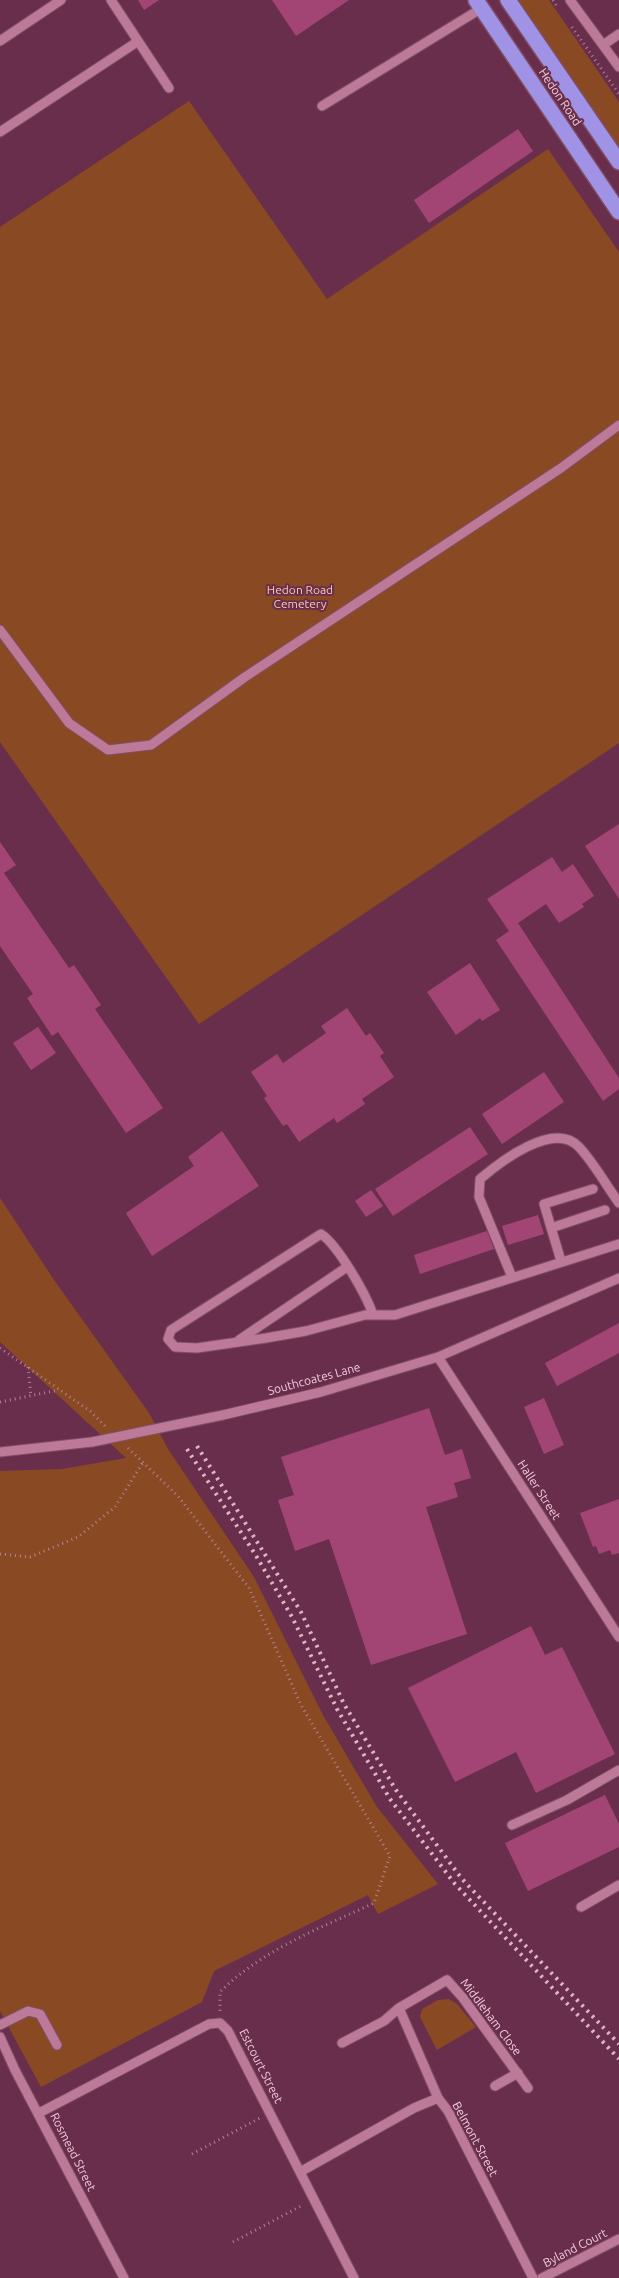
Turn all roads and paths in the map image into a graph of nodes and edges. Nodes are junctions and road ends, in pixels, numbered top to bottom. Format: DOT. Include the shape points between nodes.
graph roads {
  1 [pos="61,0"];
  2 [pos="111,0"];
  3 [pos="508,0"];
  4 [pos="553,0"];
  5 [pos="570,0"];
  6 [pos="479,4"];
  7 [pos="564,16"];
  8 [pos="569,23"];
  9 [pos="619,34"];
  10 [pos="0,41"];
  11 [pos="137,42"];
  12 [pos="603,45"];
  13 [pos="619,66"];
  14 [pos="169,88"];
  15 [pos="619,94"];
  16 [pos="322,106"];
  17 [pos="0,132"];
  18 [pos="619,162"];
  19 [pos="619,212"];
  20 [pos="619,425"];
  21 [pos="0,630"];
  22 [pos="593,1189"];
  23 [pos="619,1203"];
  24 [pos="605,1210"];
  25 [pos="551,1228"];
  26 [pos="619,1244"];
  27 [pos="561,1261"];
  28 [pos="347,1267"];
  29 [pos="512,1277"];
  30 [pos="619,1278"];
  31 [pos="372,1315"];
  32 [pos="236,1341"];
  33 [pos="0,1348"];
  34 [pos="438,1357"];
  35 [pos="28,1367"];
  36 [pos="60,1390"];
  37 [pos="31,1396"];
  38 [pos="0,1402"];
  39 [pos="110,1430"];
  40 [pos="123,1443"];
  41 [pos="0,1452"];
  42 [pos="143,1462"];
  43 [pos="0,1554"];
  44 [pos="619,1637"];
  45 [pos="619,1770"];
  46 [pos="512,1825"];
  47 [pos="619,1885"];
  48 [pos="581,1907"];
  49 [pos="399,2008"];
  50 [pos="220,2023"];
  51 [pos="0,2025"];
  52 [pos="0,2036"];
  53 [pos="342,2043"];
  54 [pos="58,2045"];
  55 [pos="518,2073"];
  56 [pos="495,2086"];
  57 [pos="528,2088"];
  58 [pos="438,2098"];
  59 [pos="39,2113"];
  60 [pos="270,2113"];
  61 [pos="192,2154"];
  62 [pos="300,2172"];
  63 [pos="314,2199"];
  64 [pos="619,2240"];
  65 [pos="233,2242"];
  66 [pos="124,2278"];
  67 [pos="354,2278"];
  68 [pos="534,2278"];
  69 [pos="542,2278"];
  1 -- 10 [label="street"];
  2 -- 11 [label="street"];
  3 -- 18 [label="highway, Hedon Road"];
  4 -- 7 [label="path"];
  5 -- 12 [label="street"];
  6 -- 16 [label="street"];
  6 -- 19 [label="highway, Hedon Road"];
  8 -- 15 [label="path"];
  9 -- 12 [label="street"];
  11 -- 14 [label="street"];
  11 -- 17 [label="street"];
  12 -- 13 [label="street"];
  20 -- 21 [label="street" via="561,468 245,677 152,745 108,750 69,723"];
  22 -- 25 [label="street" via="544,1204"];
  23 -- 29 [label="street" via="578,1145 563,1139 532,1144 502,1160 480,1179 479,1196"];
  24 -- 25 [label="street"];
  25 -- 27 [label="street"];
  26 -- 27 [label="street"];
  27 -- 29 [label="street"];
  28 -- 31 [label="street" via="368,1300"];
  28 -- 32 [label="street"];
  28 -- 32 [label="street" via="335,1246 322,1234 171,1330 168,1339 175,1347 197,1348"];
  29 -- 31 [label="street" via="395,1315"];
  30 -- 34 [label="street, Southcoates Lane"];
  31 -- 32 [label="street" via="306,1331"];
  33 -- 35 [label="path"];
  34 -- 41 [label="street, Southcoates Lane, bridge" via="321,1392 223,1415 92,1442"];
  34 -- 44 [label="street, Haller Street"];
  35 -- 36 [label="path"];
  35 -- 37 [label="path"];
  36 -- 37 [label="path"];
  36 -- 39 [label="path"];
  37 -- 38 [label="path"];
  40 -- 42 [label="path"];
  42 -- 43 [label="path" via="115,1507 78,1537 30,1556"];
  42 -- 50 [label="path" via="178,1496 249,1588 301,1705 390,1856 374,1903 290,1942 240,1972 220,1992"];
  45 -- 46 [label="street" via="568,1800"];
  47 -- 48 [label="street"];
  49 -- 53 [label="street" via="384,2021"];
  49 -- 55 [label="street, Middleham Close" via="447,1980"];
  49 -- 58 [label="street"];
  50 -- 59 [label="street, Estcourt Street" via="209,2024"];
  50 -- 60 [label="street, Estcourt Street" via="228,2031"];
  51 -- 54 [label="street" via="28,2011 40,2014"];
  52 -- 59 [label="street, Rosmead Street"];
  55 -- 56 [label="street, Middleham Close"];
  55 -- 57 [label="street, Middleham Close"];
  58 -- 62 [label="street, Belmont Street" via="414,2108"];
  58 -- 68 [label="street, Belmont Street" via="448,2111"];
  59 -- 66 [label="street, Rosmead Street"];
  60 -- 61 [label="path"];
  60 -- 62 [label="street, Estcourt Street"];
  62 -- 63 [label="street, Estcourt Street"];
  63 -- 65 [label="path"];
  63 -- 67 [label="street, Estcourt Street"];
  64 -- 69 [label="street, Byland Court"];
}
